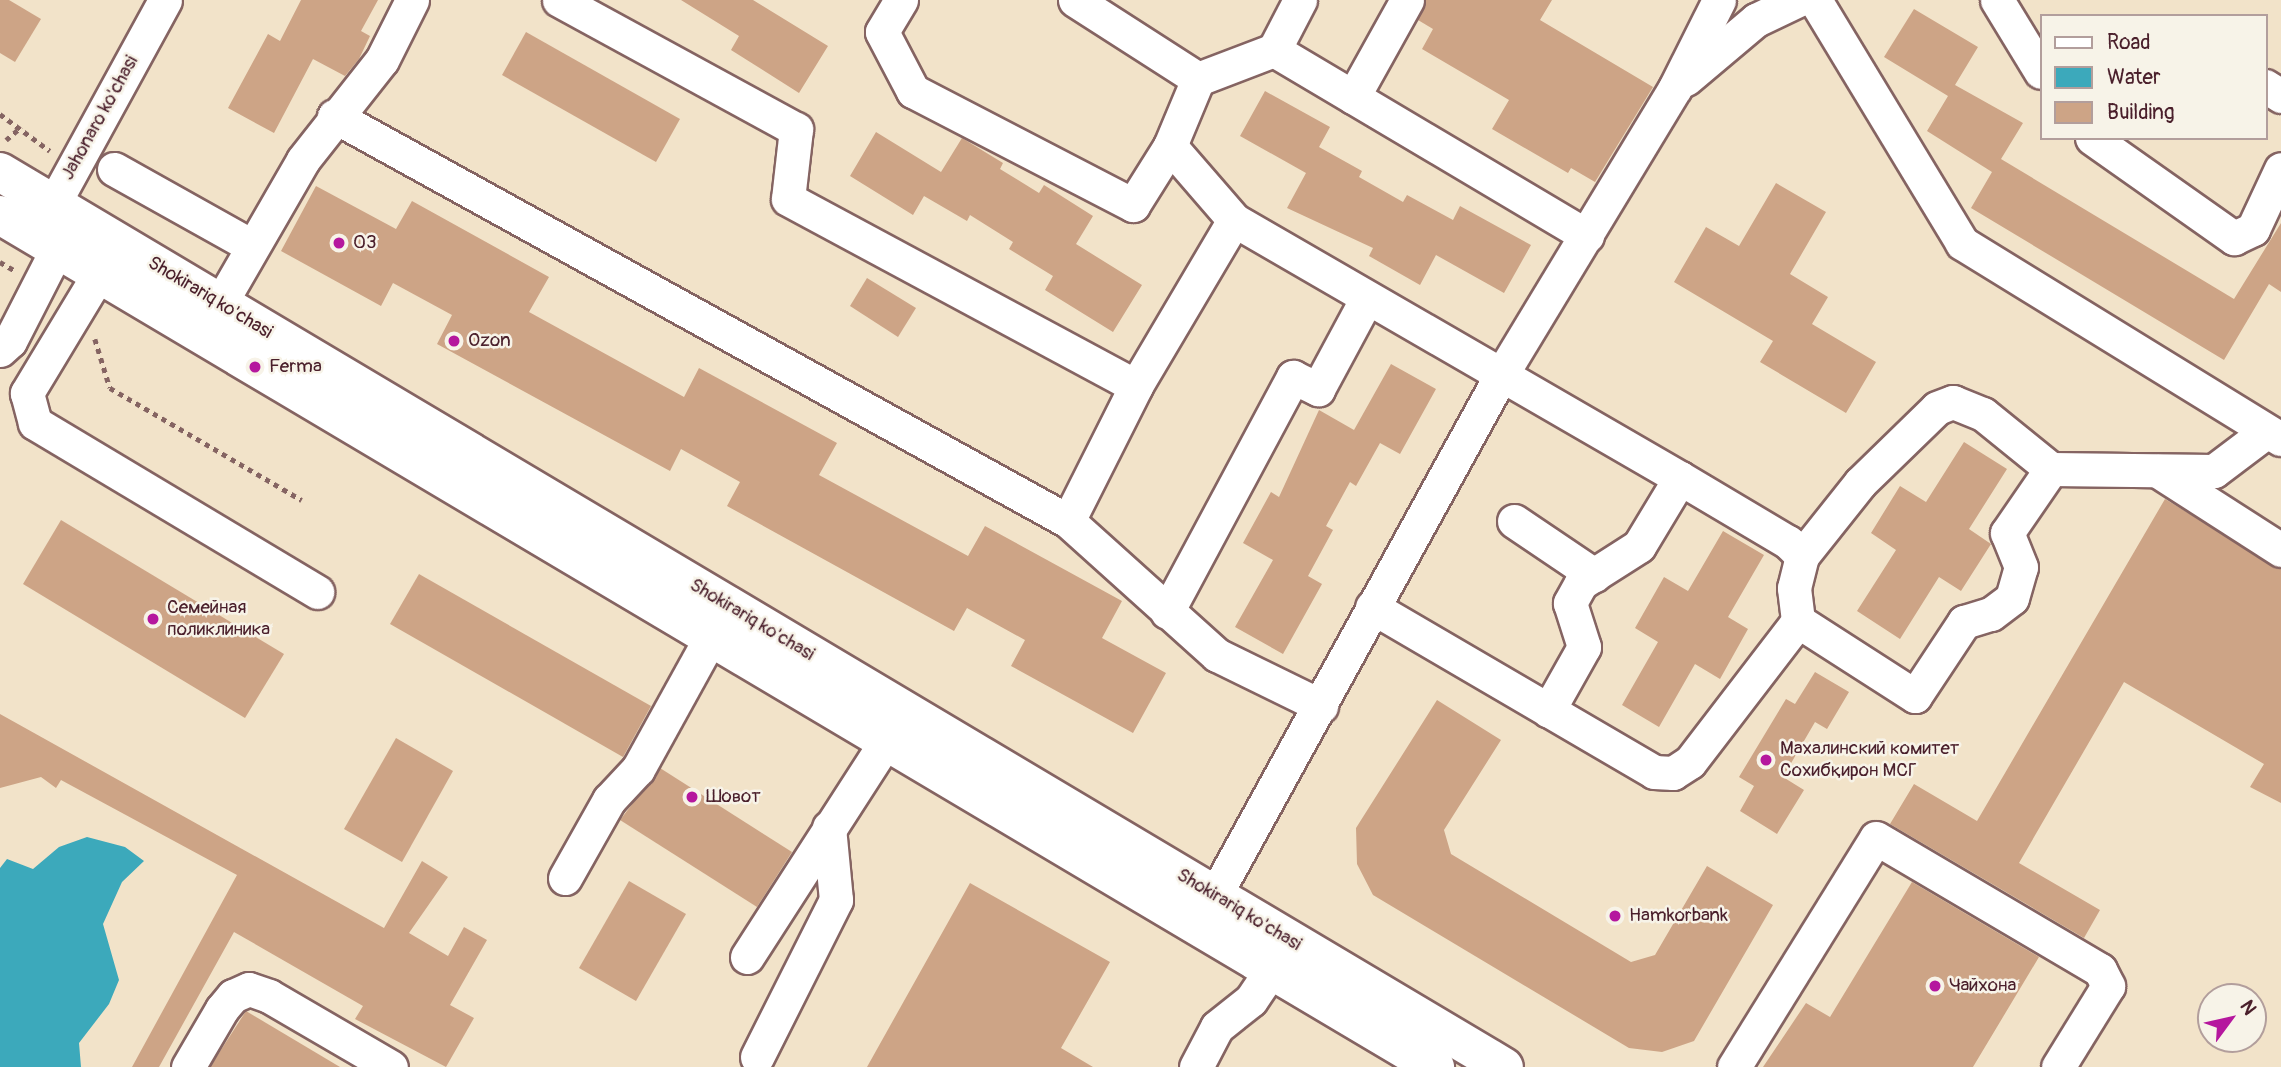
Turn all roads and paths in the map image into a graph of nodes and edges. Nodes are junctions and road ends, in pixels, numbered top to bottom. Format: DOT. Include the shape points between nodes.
graph roads {
  1 [pos="165,0"];
  2 [pos="412,0"];
  3 [pos="559,0"];
  4 [pos="901,0"];
  5 [pos="1075,0"];
  6 [pos="1300,0"];
  7 [pos="1407,0"];
  8 [pos="1719,0"];
  9 [pos="1798,0"];
  10 [pos="1815,0"];
  11 [pos="1997,0"];
  12 [pos="1273,50"];
  13 [pos="2039,69"];
  14 [pos="1198,79"];
  15 [pos="1675,88"];
  16 [pos="1353,97"];
  17 [pos="334,116"];
  18 [pos="2098,140"];
  19 [pos="1170,146"];
  20 [pos="2125,149"];
  21 [pos="114,169"];
  22 [pos="2281,169"];
  23 [pos="0,172"];
  24 [pos="0,215"];
  25 [pos="1234,220"];
  26 [pos="48,230"];
  27 [pos="1587,236"];
  28 [pos="252,246"];
  29 [pos="108,259"];
  30 [pos="0,262"];
  31 [pos="37,287"];
  32 [pos="1367,298"];
  33 [pos="220,304"];
  34 [pos="72,319"];
  35 [pos="0,351"];
  36 [pos="1500,377"];
  37 [pos="1136,386"];
  38 [pos="2274,435"];
  39 [pos="2051,469"];
  40 [pos="2158,471"];
  41 [pos="1680,478"];
  42 [pos="302,500"];
  43 [pos="1068,520"];
  44 [pos="1514,521"];
  45 [pos="2281,550"];
  46 [pos="1802,556"];
  47 [pos="1594,575"];
  48 [pos="317,592"];
  49 [pos="1371,607"];
  50 [pos="1167,612"];
  51 [pos="1798,621"];
  52 [pos="710,637"];
  53 [pos="1321,706"];
  54 [pos="1549,711"];
  55 [pos="886,741"];
  56 [pos="829,827"];
  57 [pos="565,878"];
  58 [pos="1215,895"];
  59 [pos="1282,956"];
  60 [pos="747,957"];
  61 [pos="757,1057"];
  62 [pos="188,1067"];
  63 [pos="391,1067"];
  64 [pos="1196,1067"];
  65 [pos="1435,1067"];
  66 [pos="1504,1067"];
  67 [pos="1734,1067"];
  68 [pos="2057,1067"];
  1 -- 26 [label="street, Jahonaro ko'chasi"];
  2 -- 17 [label="street" via="382,60"];
  3 -- 37 [label="street" via="796,129 788,199"];
  4 -- 19 [label="street" via="882,32 913,91 1133,205"];
  5 -- 14 [label="street"];
  6 -- 12 [label="street"];
  7 -- 16 [label="street"];
  8 -- 15 [label="street"];
  9 -- 15 [label="street" via="1756,20"];
  10 -- 38 [label="street" via="1962,243"];
  11 -- 13 [label="street"];
  12 -- 14 [label="street"];
  12 -- 16 [label="street"];
  14 -- 19 [label="street"];
  15 -- 27 [label="street"];
  16 -- 27 [label="street"];
  17 -- 28 [label="street"];
  17 -- 43 [label="street"];
  18 -- 20 [label="street"];
  19 -- 25 [label="street"];
  20 -- 22 [label="street" via="2234,238 2253,229"];
  21 -- 28 [label="street"];
  23 -- 26 [label="main road, Shokirariq ko'chasi"];
  24 -- 26 [label="main road, Shokirariq ko'chasi"];
  25 -- 32 [label="street"];
  25 -- 37 [label="street"];
  26 -- 29 [label="main road, Shokirariq ko'chasi"];
  26 -- 31 [label="street, Jahonaro ko'chasi"];
  27 -- 36 [label="street"];
  28 -- 33 [label="street"];
  29 -- 33 [label="main road, Shokirariq ko'chasi"];
  29 -- 34 [label="street"];
  29 -- 52 [label="main road, Shokirariq ko'chasi"];
  30 -- 31 [label="path"];
  31 -- 35 [label="street, Jahonaro ko'chasi"];
  32 -- 36 [label="street"];
  32 -- 50 [label="street" via="1318,389 1293,377"];
  33 -- 58 [label="main road, Shokirariq ko'chasi"];
  34 -- 42 [label="path" via="93,333 110,388"];
  34 -- 48 [label="street" via="26,393 35,424"];
  36 -- 41 [label="street"];
  36 -- 49 [label="street"];
  37 -- 43 [label="street"];
  38 -- 40 [label="street" via="2214,471"];
  39 -- 40 [label="street"];
  39 -- 46 [label="street" via="1983,414 1953,402 1937,408 1860,483"];
  39 -- 51 [label="street" via="2007,533 2021,567 2012,598 1991,614 1964,622 1915,696"];
  40 -- 45 [label="street"];
  41 -- 46 [label="street" via="1788,542"];
  41 -- 47 [label="street" via="1639,546"];
  43 -- 50 [label="street"];
  44 -- 47 [label="street"];
  46 -- 51 [label="street" via="1794,588"];
  47 -- 54 [label="street" via="1581,583 1570,603 1584,647"];
  49 -- 53 [label="street"];
  49 -- 54 [label="street"];
  50 -- 53 [label="street" via="1217,655"];
  51 -- 54 [label="street" via="1690,762 1673,773 1654,772"];
  52 -- 55 [label="main road, Shokirariq ko'chasi"];
  52 -- 57 [label="street" via="638,769 609,800"];
  53 -- 58 [label="street"];
  55 -- 56 [label="street"];
  55 -- 59 [label="main road, Shokirariq ko'chasi"];
  56 -- 60 [label="street"];
  56 -- 61 [label="street" via="836,900"];
  58 -- 59 [label="main road, Shokirariq ko'chasi"];
  59 -- 64 [label="street" via="1251,1000 1217,1027"];
  59 -- 65 [label="main road, Shokirariq ko'chasi"];
  59 -- 66 [label="main road, Shokirariq ko'chasi"];
  62 -- 63 [label="street" via="222,1009 249,989"];
  67 -- 68 [label="street" via="1876,838 2100,970 2108,986"];
}
